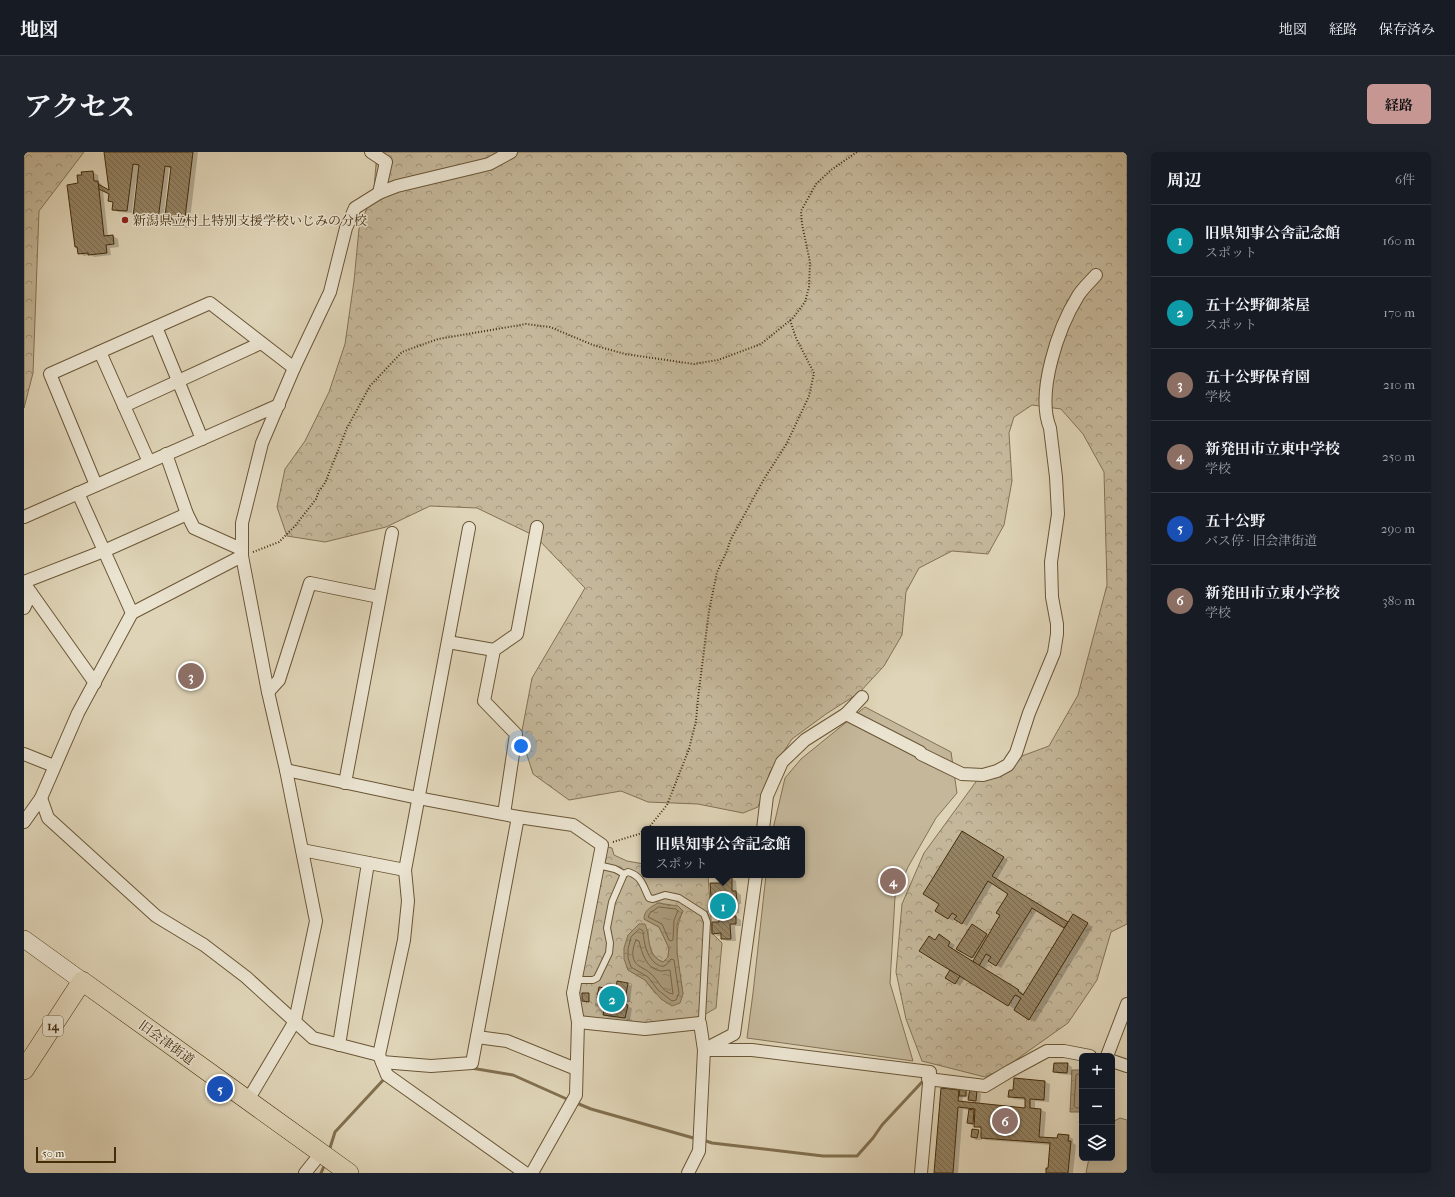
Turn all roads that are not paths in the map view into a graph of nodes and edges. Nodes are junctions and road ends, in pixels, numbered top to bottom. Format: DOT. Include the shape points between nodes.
graph roads {
  1 [pos="371,152"];
  2 [pos="511,152"];
  3 [pos="379,193"];
  4 [pos="1096,276"];
  5 [pos="156,327"];
  6 [pos="261,343"];
  7 [pos="100,352"];
  8 [pos="294,368"];
  9 [pos="179,381"];
  10 [pos="279,404"];
  11 [pos="124,406"];
  12 [pos="202,438"];
  13 [pos="166,454"];
  14 [pos="149,462"];
  15 [pos="96,485"];
  16 [pos="78,493"];
  17 [pos="187,514"];
  18 [pos="24,517"];
  19 [pos="537,527"];
  20 [pos="470,528"];
  21 [pos="392,533"];
  22 [pos="104,551"];
  23 [pos="242,552"];
  24 [pos="26,586"];
  25 [pos="379,597"];
  26 [pos="24,608"];
  27 [pos="132,613"];
  28 [pos="448,642"];
  29 [pos="494,650"];
  30 [pos="95,683"];
  31 [pos="268,692"];
  32 [pos="862,696"];
  33 [pos="846,714"];
  34 [pos="24,754"];
  35 [pos="54,766"];
  36 [pos="286,770"];
  37 [pos="345,783"];
  38 [pos="41,798"];
  39 [pos="418,798"];
  40 [pos="504,814"];
  41 [pos="518,817"];
  42 [pos="24,822"];
  43 [pos="763,826"];
  44 [pos="302,850"];
  45 [pos="368,863"];
  46 [pos="598,865"];
  47 [pos="405,870"];
  48 [pos="624,874"];
  49 [pos="756,878"];
  50 [pos="24,939"];
  51 [pos="576,980"];
  52 [pos="82,981"];
  53 [pos="1127,1005"];
  54 [pos="295,1021"];
  55 [pos="578,1022"];
  56 [pos="700,1023"];
  57 [pos="477,1036"];
  58 [pos="338,1045"];
  59 [pos="704,1050"];
  60 [pos="1108,1053"];
  61 [pos="1079,1054"];
  62 [pos="380,1058"];
  63 [pos="1115,1062"];
  64 [pos="1127,1066"];
  65 [pos="576,1069"];
  66 [pos="24,1070"];
  67 [pos="928,1079"];
  68 [pos="248,1100"];
  69 [pos="321,1153"];
  70 [pos="305,1173"];
  71 [pos="349,1173"];
  72 [pos="525,1173"];
  73 [pos="532,1173"];
  74 [pos="688,1173"];
  75 [pos="921,1173"];
  1 -- 3 [label="street" via="386,162"];
  2 -- 3 [label="street" via="489,164 397,186"];
  3 -- 8 [label="street" via="355,208 346,228 330,292"];
  4 -- 33 [label="street" via="1078,295 1067,316 1057,340 1046,388 1047,421 1056,477 1058,514 1051,562 1057,634 1054,652 1016,753 1008,765 997,771 983,775 962,774"];
  5 -- 6 [label="street" via="210,303"];
  5 -- 7 [label="street"];
  5 -- 9 [label="street"];
  6 -- 8 [label="street"];
  6 -- 9 [label="street"];
  7 -- 11 [label="street"];
  7 -- 15 [label="street" via="50,374"];
  8 -- 10 [label="street"];
  9 -- 11 [label="street"];
  9 -- 12 [label="street"];
  10 -- 12 [label="street"];
  10 -- 23 [label="street" via="262,443 242,523"];
  11 -- 14 [label="street"];
  12 -- 13 [label="street"];
  13 -- 14 [label="street"];
  13 -- 17 [label="street"];
  14 -- 15 [label="street"];
  15 -- 16 [label="street"];
  16 -- 18 [label="street"];
  16 -- 22 [label="street"];
  17 -- 22 [label="street"];
  17 -- 23 [label="street" via="194,528"];
  19 -- 29 [label="street" via="517,634"];
  20 -- 28 [label="street"];
  21 -- 25 [label="street"];
  22 -- 24 [label="street"];
  22 -- 27 [label="street"];
  23 -- 27 [label="street"];
  23 -- 31 [label="street"];
  24 -- 26 [label="street"];
  24 -- 30 [label="street"];
  25 -- 31 [label="street" via="310,584 279,680"];
  25 -- 37 [label="street"];
  27 -- 30 [label="street"];
  28 -- 29 [label="street"];
  28 -- 39 [label="street"];
  29 -- 40 [label="street" via="484,701 516,734"];
  30 -- 35 [label="street"];
  31 -- 36 [label="street"];
  32 -- 33 [label="street"];
  33 -- 43 [label="street" via="805,740 782,762 767,796"];
  34 -- 35 [label="street"];
  35 -- 38 [label="street"];
  36 -- 37 [label="street"];
  36 -- 44 [label="street"];
  37 -- 39 [label="street"];
  38 -- 42 [label="street"];
  38 -- 54 [label="street" via="48,818 156,916 204,945 246,977"];
  39 -- 40 [label="street"];
  39 -- 47 [label="street"];
  40 -- 41 [label="street"];
  41 -- 46 [label="street" via="573,825 602,845"];
  41 -- 57 [label="street"];
  44 -- 45 [label="street"];
  44 -- 54 [label="street" via="316,922"];
  45 -- 47 [label="street"];
  45 -- 58 [label="street"];
  46 -- 48 [label="lane" via="616,869"];
  46 -- 51 [label="street"];
  47 -- 62 [label="street" via="408,901 404,940"];
  48 -- 51 [label="lane" via="612,902 607,928 609,953 597,978"];
  48 -- 56 [label="lane" via="636,874 649,898 665,895 679,898 704,914 707,922"];
  49 -- 59 [label="street" via="734,1034"];
  50 -- 52 [label="main road"];
  51 -- 55 [label="street" via="573,993"];
  52 -- 66 [label="main road, 14"];
  52 -- 68 [label="main road, 旧会津街道"];
  53 -- 60 [label="street"];
  54 -- 58 [label="street" via="313,1038"];
  54 -- 68 [label="street"];
  55 -- 56 [label="street" via="645,1029"];
  55 -- 65 [label="street"];
  56 -- 59 [label="street"];
  57 -- 62 [label="street" via="472,1063 431,1066"];
  57 -- 65 [label="street" via="507,1041"];
  58 -- 62 [label="street"];
  59 -- 67 [label="street" via="752,1050 930,1072"];
  59 -- 74 [label="street" via="698,1151"];
  61 -- 67 [label="street" via="1047,1051 985,1086"];
  62 -- 72 [label="street" via="387,1075"];
  63 -- 64 [label="street"];
  65 -- 73 [label="street" via="576,1095"];
  67 -- 75 [label="street"];
  68 -- 69 [label="main road, 旧会津街道"];
  69 -- 70 [label="street"];
  69 -- 71 [label="main road, 旧会津街道"];
}
